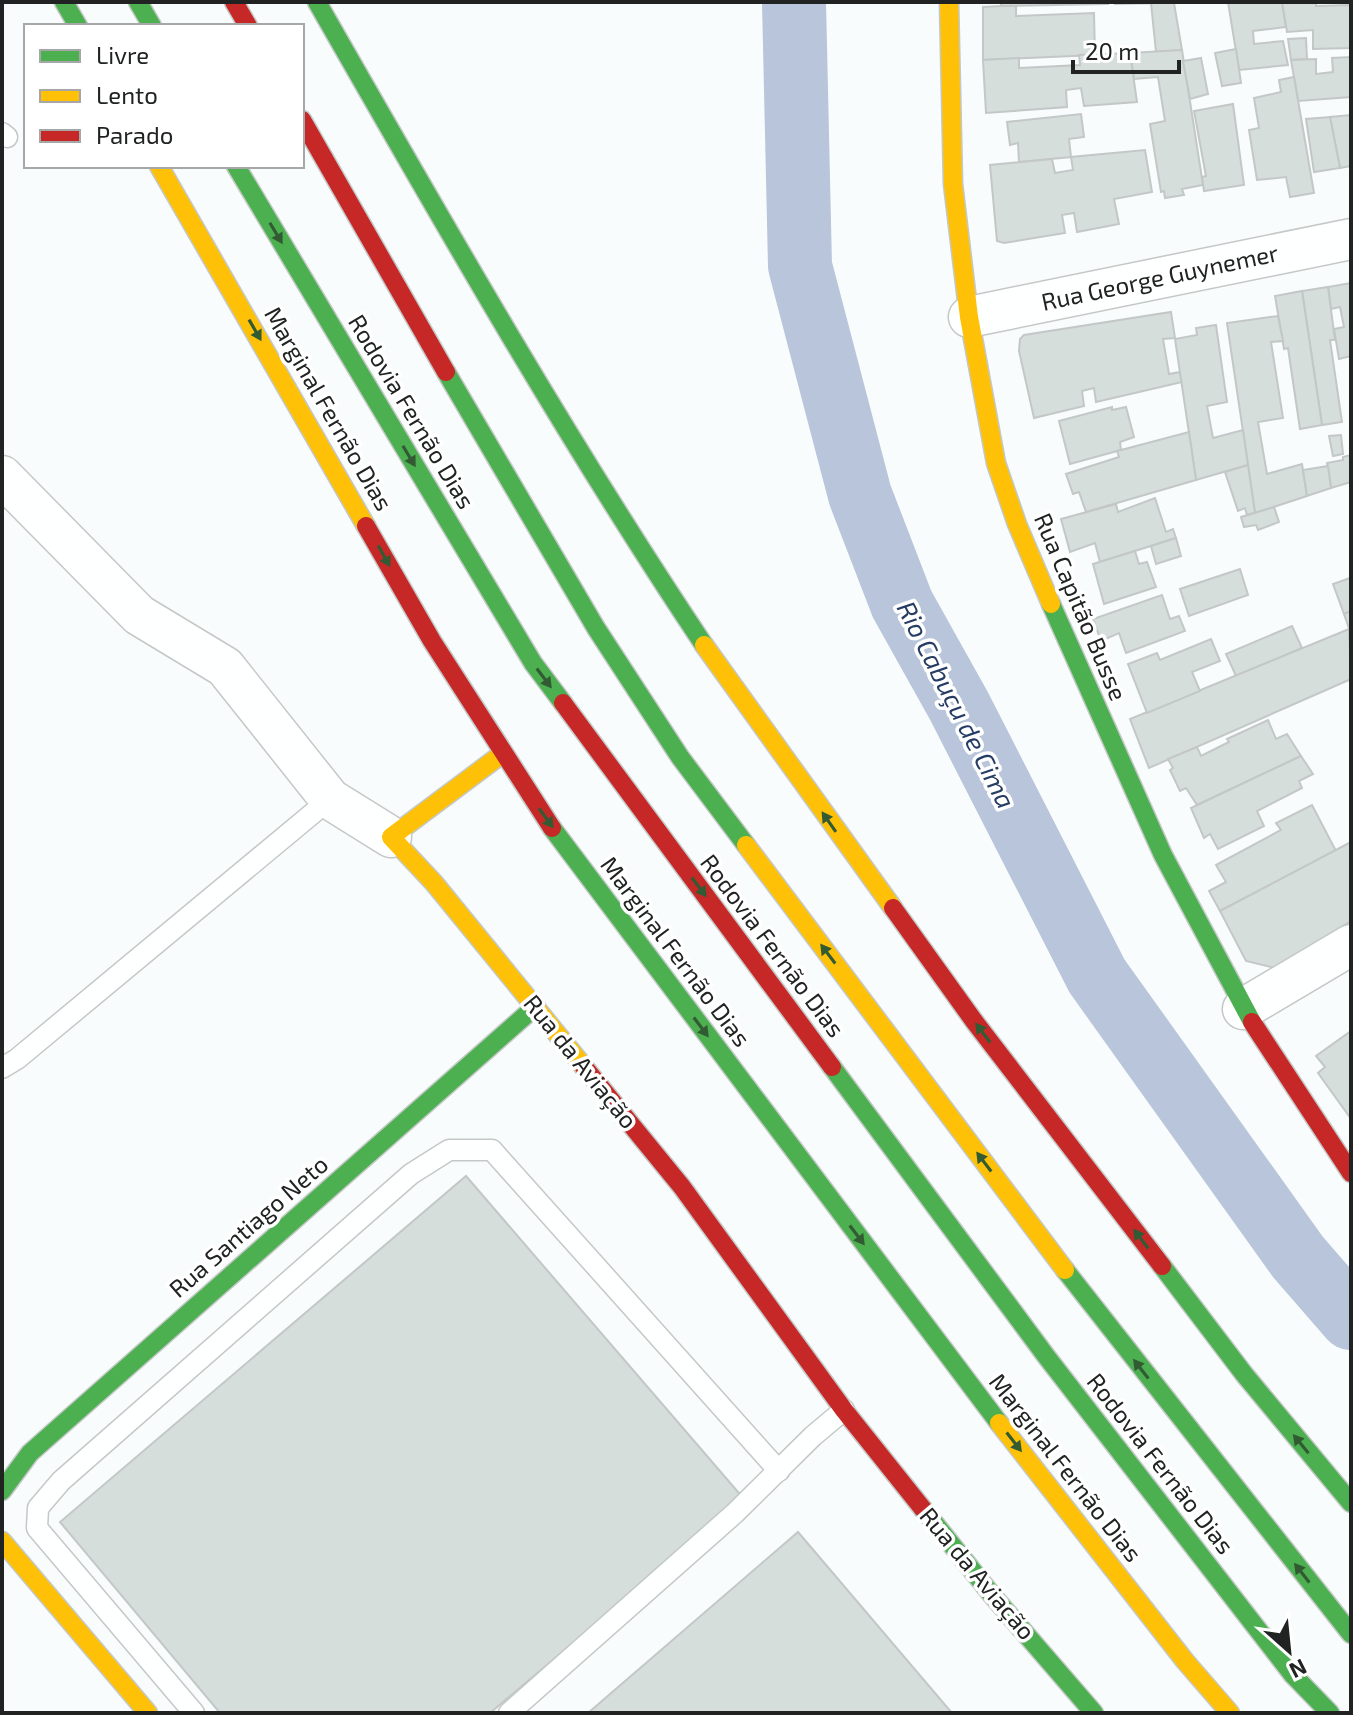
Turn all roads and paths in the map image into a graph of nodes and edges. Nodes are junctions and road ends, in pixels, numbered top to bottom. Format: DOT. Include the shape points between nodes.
graph roads {
  1 [pos="64,2"];
  2 [pos="138,2"];
  3 [pos="234,2"];
  4 [pos="317,2"];
  5 [pos="949,2"];
  6 [pos="77,24"];
  7 [pos="151,24"];
  8 [pos="247,24"];
  9 [pos="304,123"];
  10 [pos="160,168"];
  11 [pos="237,168"];
  12 [pos="1351,239"];
  13 [pos="969,317"];
  14 [pos="2,476"];
  15 [pos="502,754"];
  16 [pos="330,799"];
  17 [pos="391,837"];
  18 [pos="1351,945"];
  19 [pos="536,1006"];
  20 [pos="1243,1009"];
  21 [pos="2,1068"];
  22 [pos="1351,1173"];
  23 [pos="844,1410"];
  24 [pos="779,1471"];
  25 [pos="2,1491"];
  26 [pos="1351,1503"];
  27 [pos="2,1541"];
  28 [pos="1351,1634"];
  29 [pos="148,1713"];
  30 [pos="194,1713"];
  31 [pos="509,1713"];
  32 [pos="1094,1713"];
  33 [pos="1230,1713"];
  34 [pos="1330,1713"];
  1 -- 6 [label="main road"];
  2 -- 7 [label="main road"];
  3 -- 8 [label="main road"];
  26 -- 4 [label="main road, one-way" via="1244,1374 974,1021 714,660 575,442"];
  5 -- 13 [label="main road, Rua Capitão Busse" via="953,184"];
  28 -- 9 [label="main road, Rodovia Fernão Dias, one-way" via="1094,1309 680,757 521,503"];
  10 -- 15 [label="main road, Marginal Fernão Dias, one-way"];
  11 -- 34 [label="main road, Rodovia Fernão Dias, one-way" via="533,663 1046,1356 1293,1675"];
  12 -- 13 [label="street, Rua George Guynemer"];
  13 -- 20 [label="main road, Rua Capitão Busse" via="996,463 1017,524 1163,855"];
  14 -- 16 [label="street, Rua da Aviação" via="139,615 225,667"];
  15 -- 17 [label="main road"];
  15 -- 33 [label="main road, Marginal Fernão Dias, one-way" via="940,1347"];
  16 -- 17 [label="street, Rua da Aviação"];
  16 -- 21 [label="lane"];
  17 -- 19 [label="main road, Rua da Aviação"];
  18 -- 20 [label="street"];
  19 -- 23 [label="main road, Rua da Aviação" via="682,1187"];
  19 -- 25 [label="main road, Rua Santiago Neto" via="30,1453"];
  20 -- 22 [label="main road, Rua Capitão Busse"];
  23 -- 24 [label="lane"];
  23 -- 32 [label="main road, Rua da Aviação"];
  24 -- 30 [label="lane" via="492,1150 449,1150 400,1184 61,1481 38,1508 37,1528"];
  24 -- 31 [label="lane"];
  27 -- 29 [label="main road"];
}
